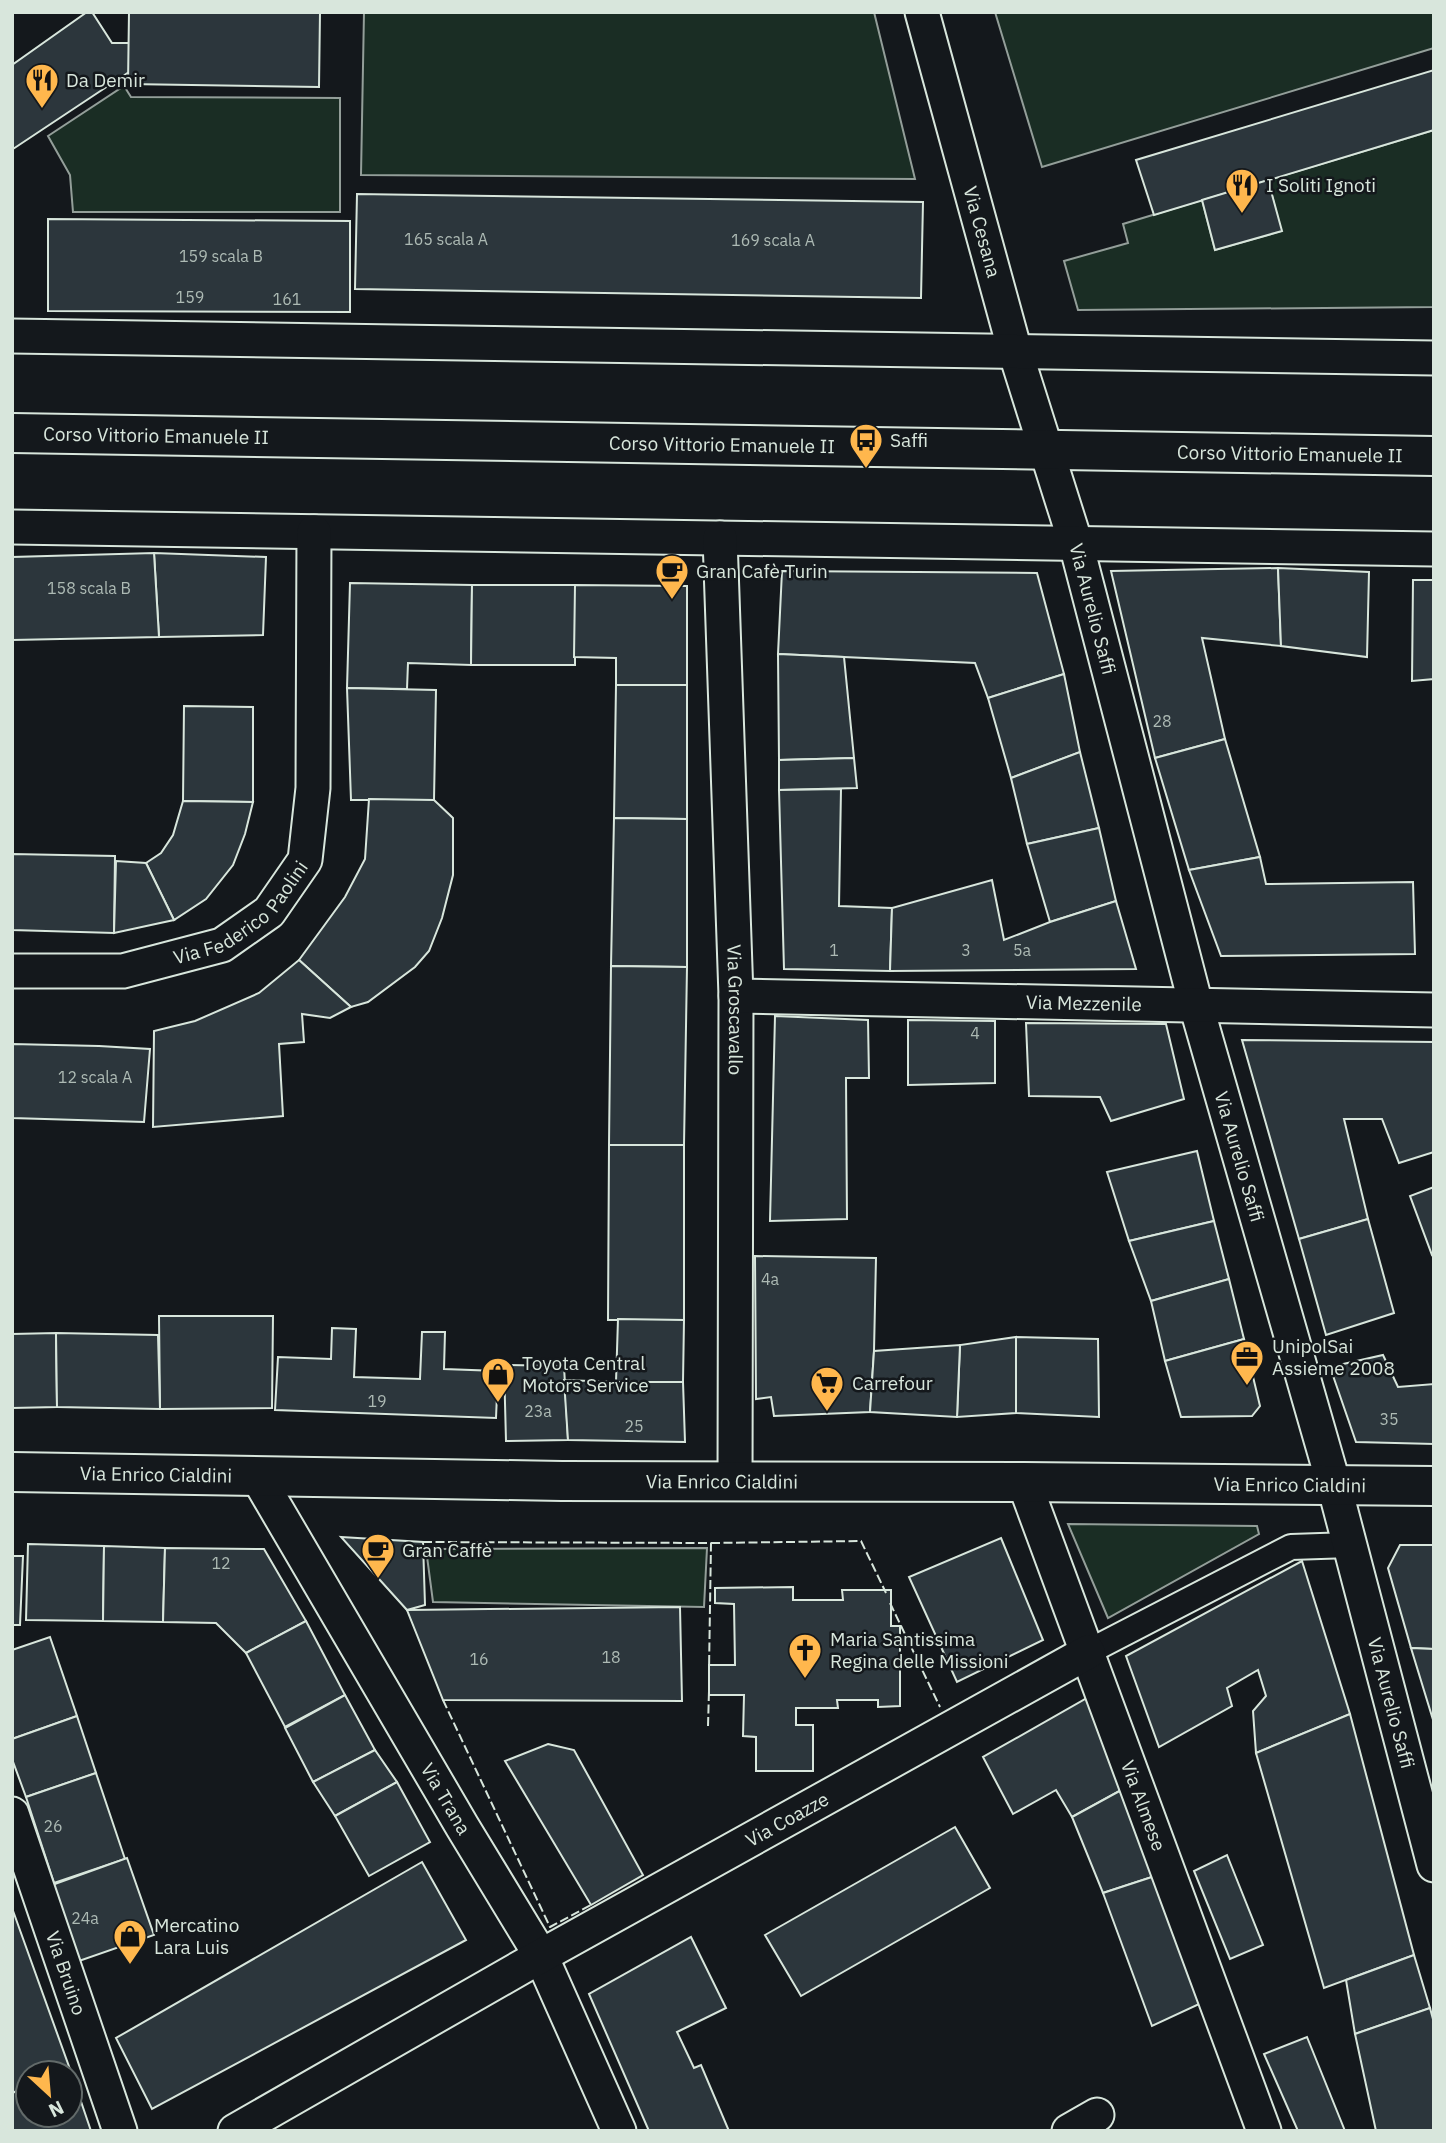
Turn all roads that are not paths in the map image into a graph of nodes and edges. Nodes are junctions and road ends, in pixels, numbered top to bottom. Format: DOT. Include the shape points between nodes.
graph roads {
  1 [pos="922,12"];
  2 [pos="12,336"];
  3 [pos="1016,351"];
  4 [pos="1434,358"];
  5 [pos="12,433"];
  6 [pos="1046,450"];
  7 [pos="1434,456"];
  8 [pos="12,527"];
  9 [pos="314,532"];
  10 [pos="720,538"];
  11 [pos="1076,544"];
  12 [pos="1434,549"];
  13 [pos="12,971"];
  14 [pos="736,996"];
  15 [pos="1196,1005"];
  16 [pos="1434,1010"];
  17 [pos="12,1472"];
  18 [pos="257,1476"];
  19 [pos="1024,1482"];
  20 [pos="735,1483"];
  21 [pos="1334,1485"];
  22 [pos="1434,1486"];
  23 [pos="1350,1545"];
  24 [pos="1088,1653"];
  25 [pos="12,1814"];
  26 [pos="1434,1865"];
  27 [pos="541,1956"];
  28 [pos="120,2131"];
  29 [pos="235,2131"];
  30 [pos="619,2131"];
  31 [pos="1264,2131"];
  1 -- 3 [label="street, Via Cesana"];
  2 -- 3 [label="street"];
  3 -- 4 [label="street"];
  3 -- 6 [label="street, Via Cesana"];
  5 -- 6 [label="street, Corso Vittorio Emanuele II"];
  6 -- 7 [label="street, Corso Vittorio Emanuele II"];
  6 -- 11 [label="street, Via Aurelio Saffi"];
  8 -- 9 [label="street"];
  9 -- 10 [label="street"];
  9 -- 13 [label="street, Via Federico Paolini" via="313,788 305,860 269,912 222,945 123,971"];
  10 -- 11 [label="street"];
  10 -- 14 [label="street, Via Groscavallo"];
  11 -- 12 [label="street"];
  11 -- 15 [label="street, Via Aurelio Saffi"];
  14 -- 15 [label="street, Via Mezzenile"];
  14 -- 20 [label="street, Via Groscavallo"];
  15 -- 16 [label="street, Via Mezzenile"];
  15 -- 21 [label="street, Via Aurelio Saffi"];
  17 -- 18 [label="street, Via Enrico Cialdini"];
  18 -- 20 [label="street, Via Enrico Cialdini"];
  18 -- 27 [label="street, Via Trana"];
  19 -- 20 [label="street, Via Enrico Cialdini"];
  19 -- 21 [label="street, Via Enrico Cialdini"];
  19 -- 24 [label="street, Via Almese"];
  21 -- 22 [label="street, Via Enrico Cialdini"];
  21 -- 23 [label="street, Via Aurelio Saffi"];
  23 -- 24 [label="street, Via Coazze" via="1291,1547"];
  23 -- 26 [label="street, Via Aurelio Saffi"];
  24 -- 27 [label="street, Via Coazze"];
  24 -- 31 [label="street, Via Almese"];
  25 -- 28 [label="street, Via Bruino"];
  27 -- 29 [label="street, Via Coazze"];
  27 -- 30 [label="street, Via Trana"];
}
